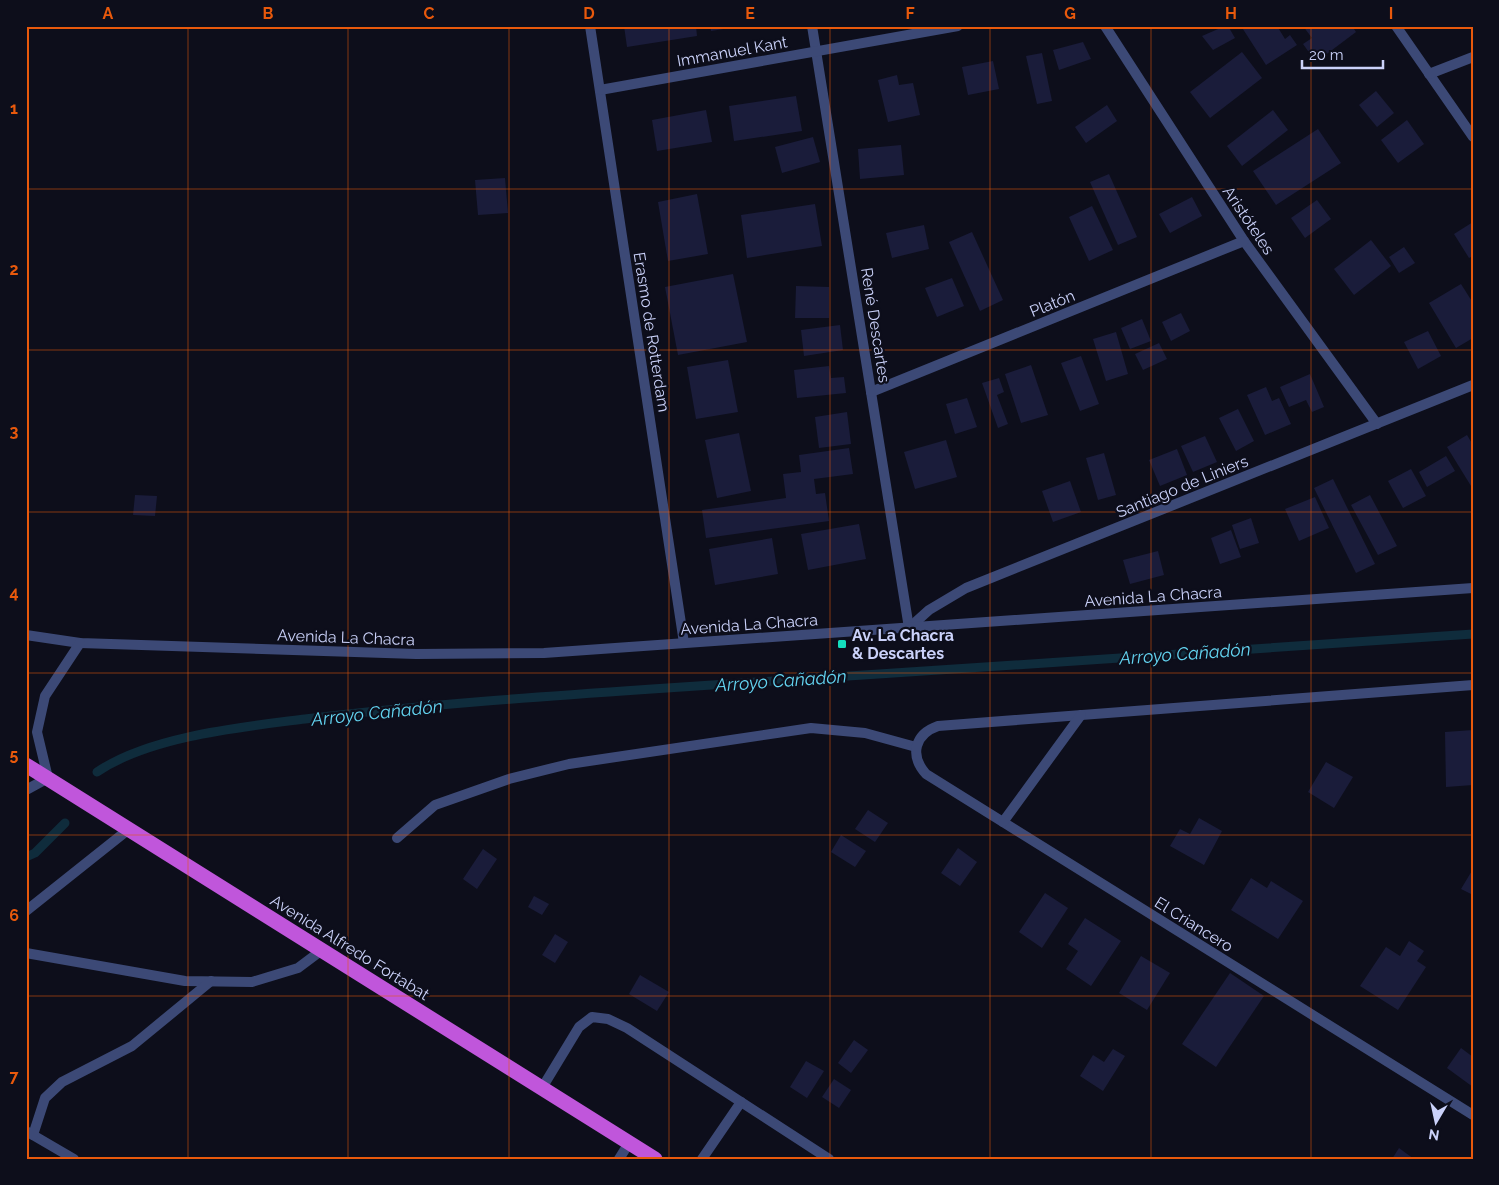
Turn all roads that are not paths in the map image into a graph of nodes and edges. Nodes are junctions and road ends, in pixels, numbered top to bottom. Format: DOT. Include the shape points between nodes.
graph roads {
  1 [pos="590,26"];
  2 [pos="812,26"];
  3 [pos="958,26"];
  4 [pos="1104,26"];
  5 [pos="1396,26"];
  6 [pos="816,51"];
  7 [pos="1473,57"];
  8 [pos="1429,74"];
  9 [pos="600,90"];
  10 [pos="1473,137"];
  11 [pos="1244,241"];
  12 [pos="1473,385"];
  13 [pos="871,392"];
  14 [pos="1378,424"];
  15 [pos="1473,588"];
  16 [pos="909,628"];
  17 [pos="26,635"];
  18 [pos="80,642"];
  19 [pos="684,643"];
  20 [pos="1473,686"];
  21 [pos="1081,715"];
  22 [pos="916,747"];
  23 [pos="26,765"];
  24 [pos="48,778"];
  25 [pos="26,790"];
  26 [pos="1003,822"];
  27 [pos="129,829"];
  28 [pos="397,838"];
  29 [pos="26,911"];
  30 [pos="322,950"];
  31 [pos="26,953"];
  32 [pos="211,981"];
  33 [pos="542,1088"];
  34 [pos="741,1102"];
  35 [pos="1473,1115"];
  36 [pos="30,1133"];
  37 [pos="629,1142"];
  38 [pos="74,1159"];
  39 [pos="619,1159"];
  40 [pos="655,1159"];
  41 [pos="702,1159"];
  42 [pos="829,1159"];
  1 -- 9 [label="street, Erasmo de Rotterdam"];
  2 -- 6 [label="street, René Descartes"];
  3 -- 6 [label="street, Immanuel Kant"];
  4 -- 11 [label="street, Aristóteles"];
  5 -- 8 [label="street"];
  6 -- 9 [label="street, Immanuel Kant"];
  6 -- 13 [label="street, René Descartes"];
  7 -- 8 [label="street"];
  8 -- 10 [label="street"];
  9 -- 19 [label="street, Erasmo de Rotterdam"];
  11 -- 13 [label="street, Platón"];
  11 -- 14 [label="street, Aristóteles"];
  12 -- 14 [label="street, Santiago de Liniers"];
  13 -- 16 [label="street, René Descartes"];
  14 -- 16 [label="street, Santiago de Liniers" via="966,588 929,610"];
  15 -- 16 [label="street, Avenida La Chacra"];
  16 -- 19 [label="street, Avenida La Chacra"];
  17 -- 18 [label="street, Avenida La Chacra"];
  18 -- 19 [label="street, Avenida La Chacra" via="473,655"];
  18 -- 24 [label="street" via="45,696 37,732"];
  20 -- 21 [label="street"];
  21 -- 22 [label="street" via="938,726 928,729"];
  21 -- 26 [label="street"];
  22 -- 26 [label="street, El Criancero" via="916,757 926,774"];
  22 -- 28 [label="street" via="865,733 811,728 569,764 509,779 435,805"];
  23 -- 24 [label="highway, Avenida Alfredo Fortabat"];
  24 -- 25 [label="street"];
  24 -- 27 [label="highway, Avenida Alfredo Fortabat"];
  26 -- 35 [label="street, El Criancero"];
  27 -- 29 [label="street"];
  27 -- 30 [label="highway, Avenida Alfredo Fortabat"];
  30 -- 32 [label="street" via="298,968 252,982"];
  30 -- 33 [label="highway, Avenida Alfredo Fortabat"];
  31 -- 32 [label="street" via="185,981"];
  32 -- 36 [label="street" via="132,1046 62,1082 45,1098"];
  33 -- 34 [label="street" via="579,1027 592,1017 608,1019 627,1028"];
  33 -- 37 [label="highway, Avenida Alfredo Fortabat"];
  34 -- 41 [label="street"];
  34 -- 42 [label="street"];
  36 -- 38 [label="street"];
  37 -- 39 [label="street"];
  37 -- 40 [label="highway, Avenida Alfredo Fortabat"];
}
